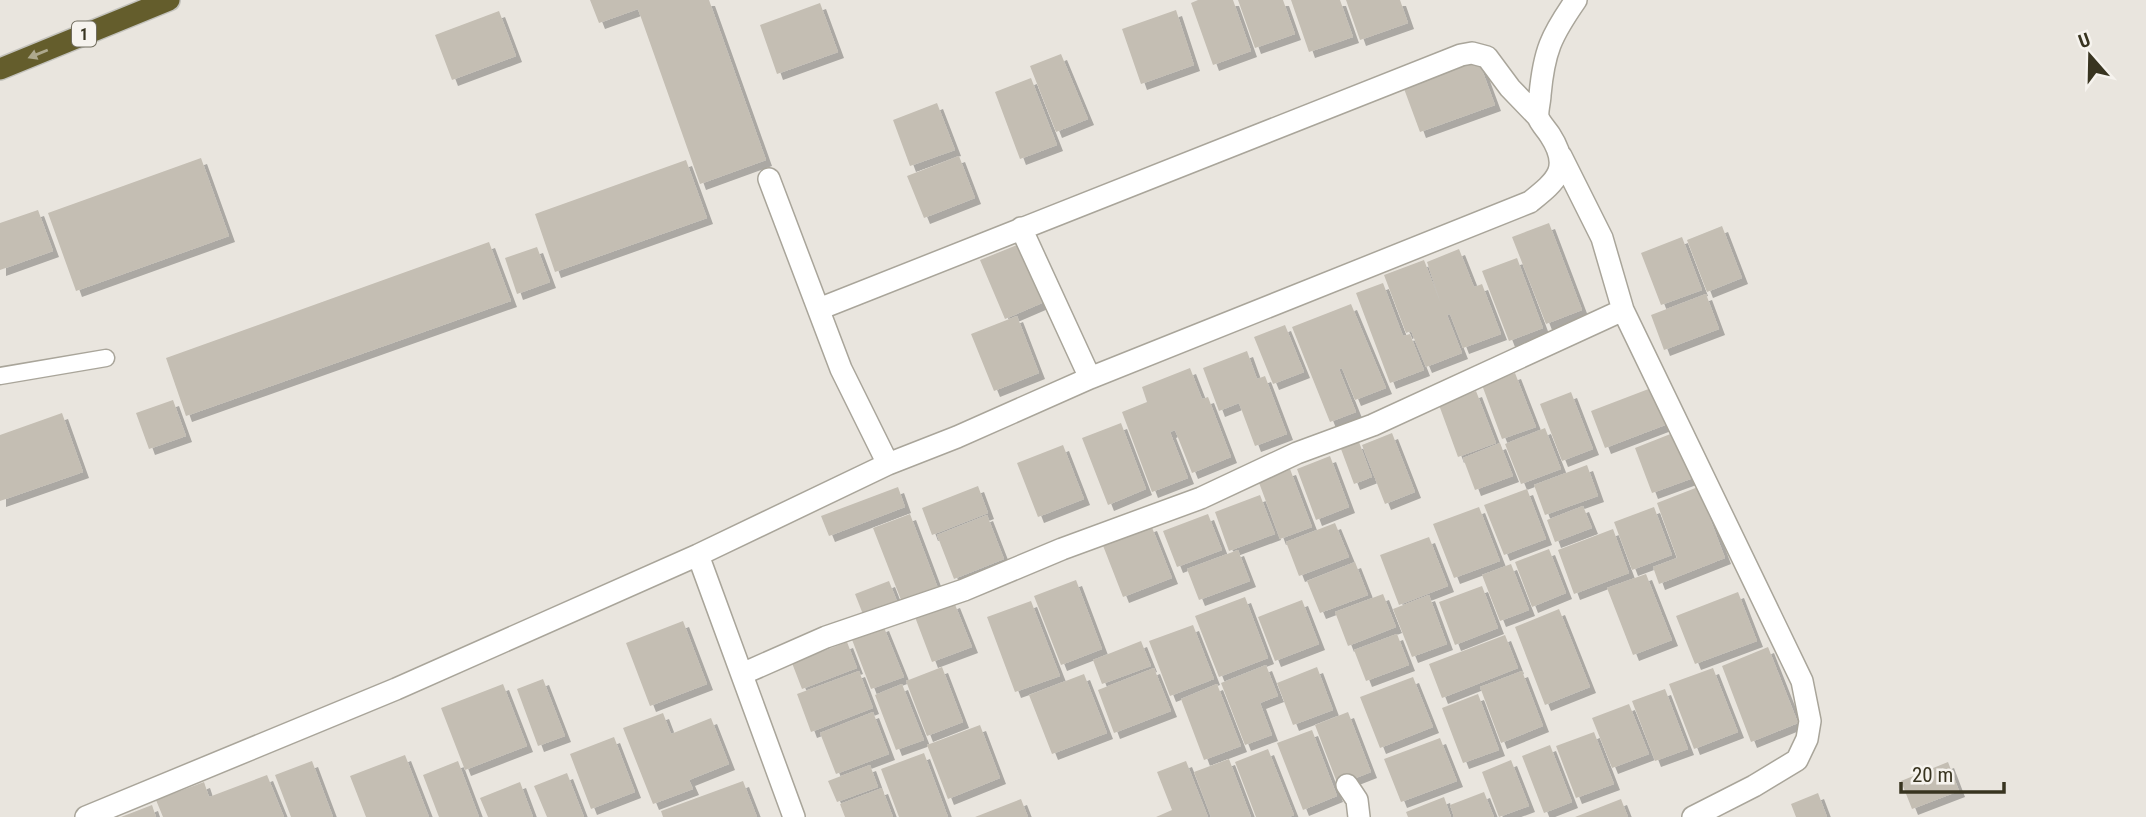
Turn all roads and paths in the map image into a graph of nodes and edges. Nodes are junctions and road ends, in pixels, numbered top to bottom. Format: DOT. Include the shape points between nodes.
graph roads {
  1 [pos="169,0"];
  2 [pos="1576,0"];
  3 [pos="0,69"];
  4 [pos="1538,117"];
  5 [pos="1561,156"];
  6 [pos="769,179"];
  7 [pos="1021,228"];
  8 [pos="818,309"];
  9 [pos="1623,310"];
  10 [pos="106,358"];
  11 [pos="0,376"];
  12 [pos="1090,378"];
  13 [pos="888,464"];
  14 [pos="698,555"];
  15 [pos="742,674"];
  16 [pos="1347,786"];
  17 [pos="86,817"];
  18 [pos="794,817"];
  19 [pos="1359,817"];
  20 [pos="1693,817"];
  1 -- 3 [label="highway, 1, one-way"];
  2 -- 4 [label="street" via="1549,43"];
  4 -- 5 [label="street"];
  4 -- 7 [label="street" via="1487,57 1461,55"];
  5 -- 9 [label="street" via="1602,238"];
  5 -- 12 [label="street" via="1560,174 1530,202"];
  6 -- 8 [label="street"];
  7 -- 8 [label="street"];
  7 -- 12 [label="street"];
  8 -- 13 [label="street" via="841,369"];
  9 -- 15 [label="street" via="1201,498 964,590 826,637"];
  9 -- 20 [label="street" via="1802,681 1810,720 1797,760"];
  10 -- 11 [label="lane"];
  12 -- 13 [label="street"];
  13 -- 14 [label="street"];
  14 -- 15 [label="street"];
  14 -- 17 [label="street" via="396,689"];
  15 -- 18 [label="street"];
  16 -- 19 [label="street" via="1357,800"];
}
